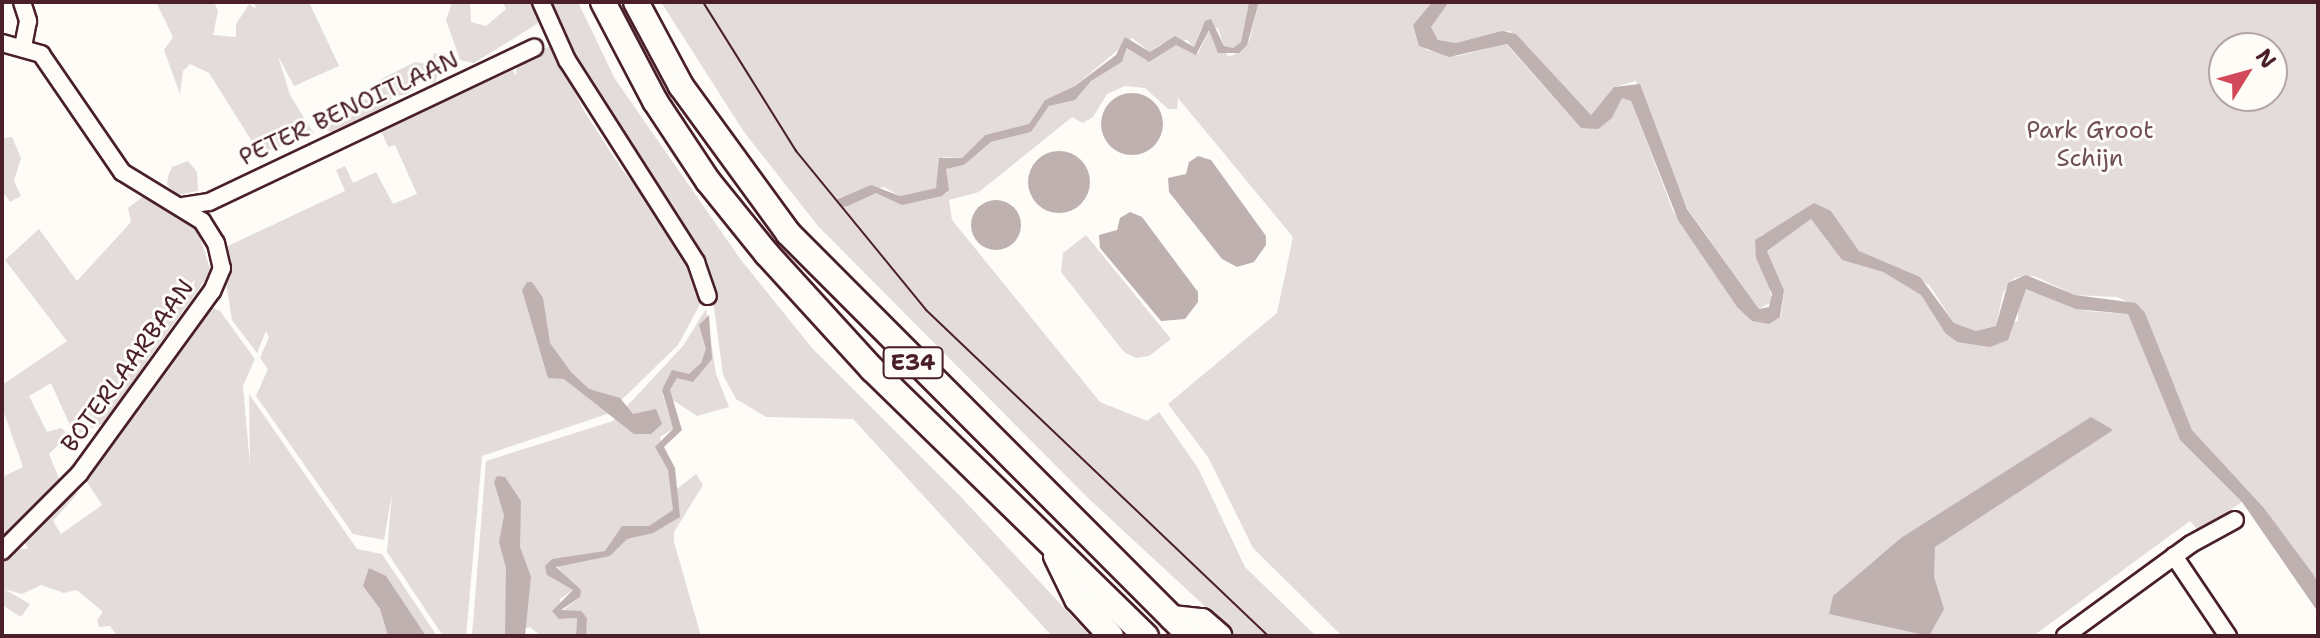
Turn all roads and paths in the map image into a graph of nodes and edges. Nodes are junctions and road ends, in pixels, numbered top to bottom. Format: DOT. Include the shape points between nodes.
graph roads {
  1 [pos="22,2"];
  2 [pos="541,2"];
  3 [pos="603,2"];
  4 [pos="636,2"];
  5 [pos="2,43"];
  6 [pos="23,46"];
  7 [pos="534,48"];
  8 [pos="183,206"];
  9 [pos="708,296"];
  10 [pos="2235,520"];
  11 [pos="1048,540"];
  12 [pos="2,551"];
  13 [pos="2174,556"];
  14 [pos="1172,618"];
  15 [pos="1111,636"];
  16 [pos="1146,636"];
  17 [pos="1190,636"];
  18 [pos="1219,636"];
  19 [pos="2065,636"];
  20 [pos="2228,636"];
  1 -- 6 [label="street" via="28,21"];
  2 -- 9 [label="street" via="567,60 696,262"];
  3 -- 11 [label="highway, E34" via="655,101 708,181 767,254 872,369"];
  4 -- 14 [label="highway, E34" via="681,86 788,233"];
  5 -- 6 [label="street"];
  6 -- 8 [label="street, BOTERLAARBAAN" via="49,63 122,172"];
  7 -- 8 [label="street, PETER BENOITLAAN" via="248,184 198,206"];
  8 -- 12 [label="street, BOTERLAARBAAN" via="202,221 216,243 220,280 79,474"];
  10 -- 13 [label="street"];
  11 -- 15 [label="highway" via="1077,599"];
  11 -- 16 [label="highway, E34"];
  13 -- 19 [label="street"];
  13 -- 20 [label="street"];
  14 -- 17 [label="highway, E34"];
  14 -- 18 [label="highway" via="1202,621"];
}
